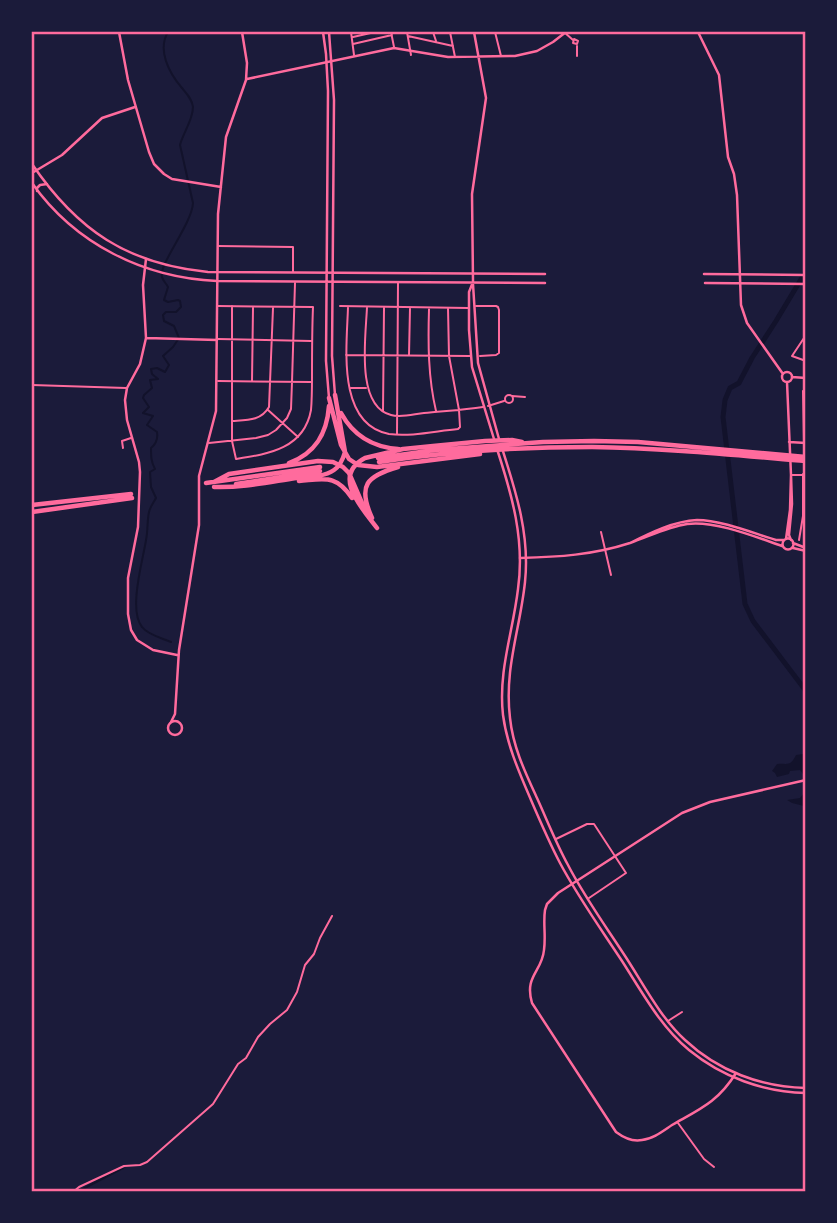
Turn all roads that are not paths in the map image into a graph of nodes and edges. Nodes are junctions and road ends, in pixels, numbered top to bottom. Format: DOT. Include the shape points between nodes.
graph roads {
  1 [pos="119,32"];
  2 [pos="242,32"];
  3 [pos="323,32"];
  4 [pos="329,32"];
  5 [pos="351,32"];
  6 [pos="375,32"];
  7 [pos="407,32"];
  8 [pos="433,32"];
  9 [pos="450,32"];
  10 [pos="474,32"];
  11 [pos="495,32"];
  12 [pos="565,32"];
  13 [pos="698,32"];
  14 [pos="391,33"];
  15 [pos="408,36"];
  16 [pos="581,36"];
  17 [pos="352,37"];
  18 [pos="436,42"];
  19 [pos="577,43"];
  20 [pos="353,44"];
  21 [pos="453,46"];
  22 [pos="394,48"];
  23 [pos="411,53"];
  24 [pos="577,55"];
  25 [pos="354,56"];
  26 [pos="480,57"];
  27 [pos="501,57"];
  28 [pos="456,58"];
  29 [pos="332,61"];
  30 [pos="327,62"];
  31 [pos="246,80"];
  32 [pos="135,107"];
  33 [pos="32,164"];
  34 [pos="36,170"];
  35 [pos="32,173"];
  36 [pos="32,183"];
  37 [pos="47,184"];
  38 [pos="221,187"];
  39 [pos="37,191"];
  40 [pos="217,246"];
  41 [pos="146,259"];
  42 [pos="144,268"];
  43 [pos="217,272"];
  44 [pos="233,272"];
  45 [pos="293,273"];
  46 [pos="310,273"];
  47 [pos="327,273"];
  48 [pos="332,273"];
  49 [pos="473,274"];
  50 [pos="545,274"];
  51 [pos="704,274"];
  52 [pos="806,275"];
  53 [pos="218,281"];
  54 [pos="232,281"];
  55 [pos="295,282"];
  56 [pos="308,282"];
  57 [pos="327,282"];
  58 [pos="332,282"];
  59 [pos="398,282"];
  60 [pos="473,282"];
  61 [pos="545,283"];
  62 [pos="705,283"];
  63 [pos="806,284"];
  64 [pos="217,306"];
  65 [pos="232,306"];
  66 [pos="340,306"];
  67 [pos="475,306"];
  68 [pos="253,307"];
  69 [pos="273,307"];
  70 [pos="294,307"];
  71 [pos="348,307"];
  72 [pos="367,307"];
  73 [pos="384,307"];
  74 [pos="398,307"];
  75 [pos="410,307"];
  76 [pos="429,308"];
  77 [pos="448,308"];
  78 [pos="469,308"];
  79 [pos="805,335"];
  80 [pos="146,338"];
  81 [pos="217,340"];
  82 [pos="232,340"];
  83 [pos="253,340"];
  84 [pos="272,340"];
  85 [pos="293,341"];
  86 [pos="312,341"];
  87 [pos="346,355"];
  88 [pos="365,355"];
  89 [pos="384,355"];
  90 [pos="398,355"];
  91 [pos="409,355"];
  92 [pos="428,356"];
  93 [pos="449,356"];
  94 [pos="471,356"];
  95 [pos="477,356"];
  96 [pos="806,361"];
  97 [pos="783,374"];
  98 [pos="792,377"];
  99 [pos="806,378"];
  100 [pos="217,381"];
  101 [pos="231,381"];
  102 [pos="252,381"];
  103 [pos="271,382"];
  104 [pos="292,382"];
  105 [pos="312,382"];
  106 [pos="787,382"];
  107 [pos="32,385"];
  108 [pos="127,388"];
  109 [pos="350,388"];
  110 [pos="367,388"];
  111 [pos="806,391"];
  112 [pos="335,395"];
  113 [pos="511,396"];
  114 [pos="518,397"];
  115 [pos="525,397"];
  116 [pos="329,398"];
  117 [pos="513,400"];
  118 [pos="505,401"];
  119 [pos="488,405"];
  120 [pos="483,407"];
  121 [pos="268,410"];
  122 [pos="459,410"];
  123 [pos="383,412"];
  124 [pos="437,412"];
  125 [pos="804,415"];
  126 [pos="397,416"];
  127 [pos="231,421"];
  128 [pos="283,424"];
  129 [pos="397,434"];
  130 [pos="298,437"];
  131 [pos="132,438"];
  132 [pos="232,441"];
  133 [pos="208,442"];
  134 [pos="789,442"];
  135 [pos="805,443"];
  136 [pos="513,446"];
  137 [pos="487,447"];
  138 [pos="122,448"];
  139 [pos="403,449"];
  140 [pos="806,459"];
  141 [pos="378,460"];
  142 [pos="412,463"];
  143 [pos="278,467"];
  144 [pos="320,469"];
  145 [pos="790,475"];
  146 [pos="804,475"];
  147 [pos="267,483"];
  148 [pos="214,484"];
  149 [pos="207,485"];
  150 [pos="805,495"];
  151 [pos="32,505"];
  152 [pos="32,512"];
  153 [pos="804,516"];
  154 [pos="377,528"];
  155 [pos="601,532"];
  156 [pos="801,534"];
  157 [pos="806,535"];
  158 [pos="769,539"];
  159 [pos="799,540"];
  160 [pos="788,541"];
  161 [pos="782,546"];
  162 [pos="790,549"];
  163 [pos="604,550"];
  164 [pos="806,550"];
  165 [pos="520,558"];
  166 [pos="526,558"];
  167 [pos="611,575"];
  168 [pos="179,656"];
  169 [pos="175,714"];
  170 [pos="171,722"];
  171 [pos="181,724"];
  172 [pos="806,780"];
  173 [pos="555,840"];
  174 [pos="615,856"];
  175 [pos="626,873"];
  176 [pos="629,877"];
  177 [pos="576,881"];
  178 [pos="571,884"];
  179 [pos="587,899"];
  180 [pos="332,916"];
  181 [pos="682,1012"];
  182 [pos="668,1021"];
  183 [pos="736,1073"];
  184 [pos="734,1077"];
  185 [pos="806,1088"];
  186 [pos="806,1093"];
  187 [pos="677,1122"];
  188 [pos="714,1167"];
  189 [pos="73,1192"];
  1 -- 32 [label="main road"];
  2 -- 31 [label="main road"];
  3 -- 30 [label="main road"];
  4 -- 29 [label="main road"];
  5 -- 17 [label="street"];
  6 -- 17 [label="street"];
  7 -- 15 [label="street"];
  8 -- 18 [label="street"];
  9 -- 21 [label="street"];
  10 -- 26 [label="main road"];
  11 -- 27 [label="street"];
  12 -- 19 [label="street"];
  12 -- 27 [label="main road" via="533,52"];
  13 -- 97 [label="main road" via="719,75 737,195 740,305 753,333"];
  14 -- 20 [label="street"];
  14 -- 22 [label="street"];
  15 -- 18 [label="street"];
  15 -- 23 [label="street"];
  16 -- 19 [label="street"];
  17 -- 20 [label="street"];
  18 -- 21 [label="street"];
  19 -- 24 [label="street"];
  20 -- 25 [label="street"];
  21 -- 28 [label="street"];
  22 -- 23 [label="main road"];
  22 -- 25 [label="main road"];
  23 -- 28 [label="main road"];
  25 -- 29 [label="main road"];
  26 -- 27 [label="main road"];
  26 -- 28 [label="main road"];
  26 -- 49 [label="main road" via="486,98 472,194"];
  29 -- 30 [label="main road"];
  29 -- 48 [label="main road"];
  30 -- 31 [label="main road"];
  30 -- 47 [label="main road"];
  31 -- 38 [label="main road" via="226,136"];
  32 -- 34 [label="main road" via="102,118 61,155"];
  32 -- 38 [label="main road" via="154,164 168,177"];
  33 -- 34 [label="main road"];
  34 -- 35 [label="main road"];
  34 -- 37 [label="main road"];
  36 -- 39 [label="main road"];
  37 -- 39 [label="main road"];
  37 -- 41 [label="main road" via="94,232"];
  38 -- 40 [label="main road"];
  39 -- 42 [label="main road" via="91,241"];
  40 -- 43 [label="main road"];
  40 -- 45 [label="street" via="293,247"];
  41 -- 42 [label="main road"];
  41 -- 43 [label="main road" via="184,270"];
  42 -- 53 [label="main road"];
  42 -- 80 [label="main road"];
  43 -- 44 [label="main road"];
  43 -- 53 [label="main road"];
  44 -- 45 [label="main road"];
  44 -- 54 [label="main road"];
  45 -- 46 [label="main road"];
  46 -- 47 [label="main road"];
  46 -- 56 [label="main road"];
  47 -- 48 [label="main road"];
  47 -- 57 [label="main road"];
  48 -- 49 [label="main road"];
  48 -- 58 [label="main road"];
  49 -- 50 [label="main road"];
  49 -- 60 [label="main road"];
  51 -- 52 [label="main road"];
  53 -- 54 [label="main road"];
  53 -- 64 [label="main road"];
  54 -- 55 [label="main road"];
  55 -- 56 [label="main road"];
  55 -- 70 [label="street"];
  56 -- 57 [label="main road"];
  57 -- 58 [label="main road"];
  57 -- 116 [label="main road"];
  58 -- 59 [label="main road"];
  58 -- 112 [label="main road"];
  59 -- 60 [label="main road"];
  59 -- 74 [label="street"];
  60 -- 61 [label="main road"];
  60 -- 67 [label="main road"];
  60 -- 78 [label="main road"];
  62 -- 63 [label="main road"];
  64 -- 65 [label="street"];
  64 -- 81 [label="main road"];
  65 -- 68 [label="street"];
  65 -- 82 [label="street"];
  66 -- 71 [label="street"];
  67 -- 95 [label="main road"];
  67 -- 95 [label="street" via="499,310 499,353"];
  68 -- 69 [label="street"];
  68 -- 83 [label="street"];
  69 -- 70 [label="street"];
  69 -- 84 [label="street"];
  70 -- 85 [label="street"];
  70 -- 86 [label="street" via="313,307"];
  71 -- 72 [label="street"];
  71 -- 87 [label="street"];
  72 -- 73 [label="street"];
  72 -- 88 [label="street"];
  73 -- 74 [label="street"];
  73 -- 89 [label="street"];
  74 -- 75 [label="street"];
  74 -- 90 [label="street"];
  75 -- 76 [label="street"];
  75 -- 91 [label="street"];
  76 -- 77 [label="street"];
  76 -- 92 [label="street"];
  77 -- 78 [label="street"];
  77 -- 93 [label="street"];
  78 -- 94 [label="main road"];
  79 -- 96 [label="street" via="792,356"];
  80 -- 81 [label="main road"];
  80 -- 108 [label="main road"];
  81 -- 82 [label="street"];
  81 -- 100 [label="main road"];
  82 -- 83 [label="street"];
  82 -- 101 [label="street"];
  83 -- 84 [label="street"];
  83 -- 102 [label="street"];
  84 -- 85 [label="street"];
  84 -- 103 [label="street"];
  85 -- 86 [label="street"];
  85 -- 104 [label="street"];
  86 -- 105 [label="street"];
  87 -- 88 [label="street"];
  87 -- 109 [label="street"];
  88 -- 89 [label="street"];
  88 -- 110 [label="street"];
  89 -- 90 [label="street"];
  89 -- 123 [label="street"];
  90 -- 91 [label="street"];
  90 -- 126 [label="street"];
  91 -- 92 [label="street"];
  92 -- 93 [label="street"];
  92 -- 124 [label="street"];
  93 -- 94 [label="street"];
  93 -- 122 [label="street"];
  94 -- 120 [label="main road"];
  95 -- 119 [label="main road"];
  97 -- 98 [label="main road" via="789,372"];
  97 -- 106 [label="main road"];
  98 -- 99 [label="main road"];
  98 -- 106 [label="main road"];
  100 -- 101 [label="street"];
  100 -- 133 [label="main road"];
  101 -- 102 [label="street"];
  101 -- 127 [label="street"];
  102 -- 103 [label="street"];
  103 -- 104 [label="street"];
  103 -- 121 [label="street"];
  104 -- 105 [label="street"];
  104 -- 128 [label="street" via="291,409"];
  105 -- 130 [label="street" via="310,416"];
  106 -- 134 [label="main road"];
  107 -- 108 [label="street"];
  108 -- 131 [label="main road"];
  109 -- 110 [label="street"];
  109 -- 129 [label="street" via="363,419 379,430"];
  110 -- 123 [label="street"];
  111 -- 125 [label="street"];
  112 -- 139 [label="highway" via="345,420 362,438"];
  112 -- 147 [label="highway" via="345,446 339,465 323,474"];
  113 -- 114 [label="street"];
  113 -- 117 [label="street"];
  113 -- 118 [label="street"];
  114 -- 115 [label="street"];
  114 -- 117 [label="street"];
  116 -- 142 [label="highway" via="349,459 368,467"];
  116 -- 143 [label="highway" via="326,426 316,446 302,458"];
  117 -- 118 [label="street"];
  118 -- 119 [label="street"];
  119 -- 120 [label="main road"];
  119 -- 166 [label="main road" via="519,501"];
  120 -- 122 [label="street"];
  120 -- 165 [label="main road" via="513,501"];
  121 -- 127 [label="street" via="259,417"];
  121 -- 128 [label="street"];
  122 -- 124 [label="street"];
  122 -- 129 [label="street" via="458,429"];
  123 -- 126 [label="street"];
  124 -- 126 [label="street"];
  125 -- 135 [label="street"];
  126 -- 129 [label="street"];
  127 -- 132 [label="street"];
  128 -- 130 [label="street"];
  128 -- 132 [label="street" via="268,435"];
  130 -- 132 [label="street" via="273,453 236,459"];
  131 -- 138 [label="street" via="122,441"];
  131 -- 168 [label="main road" via="140,471 138,533 128,586 130,626 137,640 149,648"];
  132 -- 133 [label="street"];
  133 -- 168 [label="main road" via="198,476 199,525"];
  134 -- 135 [label="main road"];
  134 -- 145 [label="main road"];
  136 -- 137 [label="highway"];
  136 -- 137 [label="highway"];
  136 -- 140 [label="highway" via="689,449"];
  137 -- 139 [label="highway"];
  137 -- 141 [label="highway"];
  137 -- 142 [label="highway"];
  139 -- 154 [label="highway" via="365,458 350,475 353,496"];
  142 -- 154 [label="highway" via="380,472 368,484 368,509"];
  143 -- 148 [label="highway" via="229,474"];
  143 -- 154 [label="highway" via="326,461 343,467"];
  144 -- 148 [label="highway"];
  145 -- 146 [label="street"];
  145 -- 160 [label="main road" via="793,494"];
  146 -- 150 [label="street"];
  147 -- 148 [label="highway" via="228,488"];
  147 -- 154 [label="highway" via="319,479 339,483"];
  148 -- 149 [label="highway"];
  150 -- 153 [label="street"];
  151 -- 152 [label="highway" via="132,496"];
  153 -- 156 [label="street"];
  155 -- 163 [label="street"];
  156 -- 157 [label="street"];
  156 -- 159 [label="street"];
  158 -- 160 [label="main road"];
  158 -- 161 [label="main road"];
  158 -- 163 [label="main road" via="723,526 687,524"];
  160 -- 161 [label="main road"];
  160 -- 162 [label="main road"];
  160 -- 164 [label="main road"];
  161 -- 162 [label="main road"];
  162 -- 164 [label="main road"];
  163 -- 166 [label="main road"];
  163 -- 167 [label="street"];
  165 -- 166 [label="main road"];
  165 -- 178 [label="main road" via="503,668 505,724 519,772"];
  166 -- 173 [label="main road" via="509,672 510,719 520,760"];
  168 -- 169 [label="main road"];
  169 -- 170 [label="main road"];
  169 -- 171 [label="main road"];
  170 -- 171 [label="main road"];
  170 -- 171 [label="main road" via="168,729 174,736 182,731"];
  172 -- 174 [label="main road" via="692,808"];
  173 -- 174 [label="street" via="594,824"];
  173 -- 177 [label="main road"];
  174 -- 175 [label="street"];
  174 -- 177 [label="main road"];
  175 -- 176 [label="street"];
  175 -- 179 [label="street"];
  177 -- 178 [label="main road"];
  177 -- 179 [label="main road"];
  178 -- 184 [label="main road" via="664,1026 694,1054"];
  178 -- 187 [label="main road" via="552,897 545,910 544,951 530,984 532,1003 616,1132 643,1140"];
  179 -- 182 [label="main road"];
  180 -- 189 [label="street" via="287,1010 258,1037 213,1104 144,1164 124,1166"];
  181 -- 182 [label="street"];
  182 -- 183 [label="main road" via="686,1042"];
  183 -- 184 [label="main road"];
  183 -- 185 [label="main road" via="771,1085"];
  184 -- 186 [label="main road" via="769,1089"];
  184 -- 187 [label="main road" via="711,1103"];
  187 -- 188 [label="street"];
}
